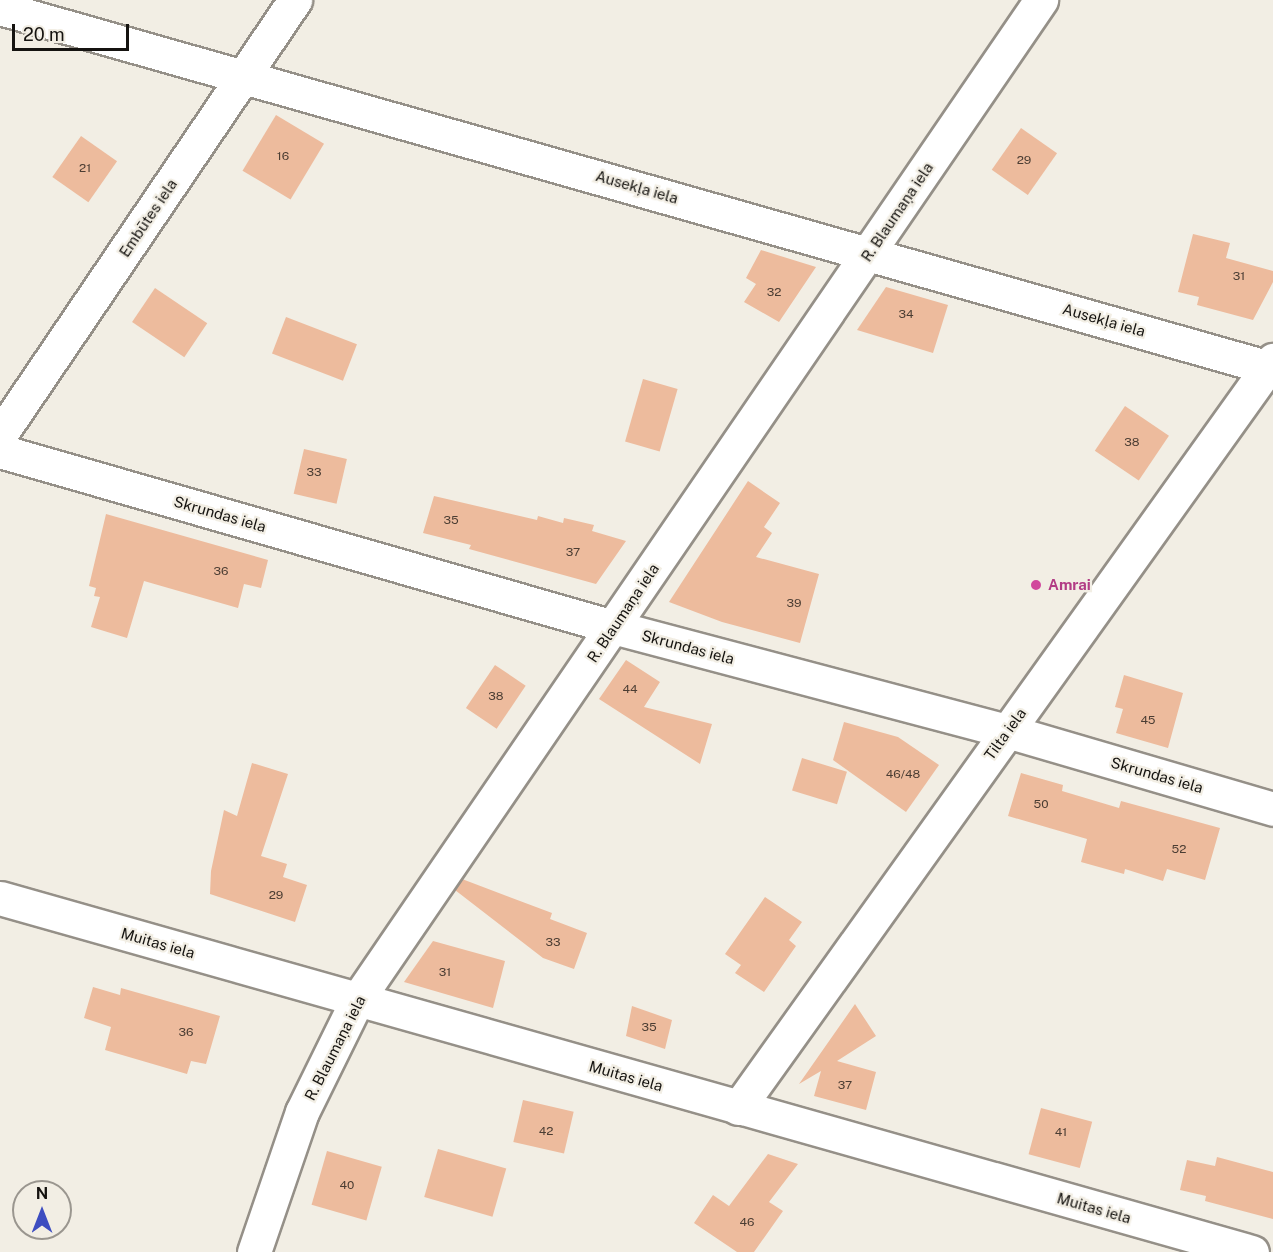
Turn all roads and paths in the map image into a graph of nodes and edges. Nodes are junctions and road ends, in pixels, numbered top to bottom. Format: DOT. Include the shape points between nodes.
graph roads {
  1 [pos="295,0"];
  2 [pos="1041,0"];
  3 [pos="0,8"];
  4 [pos="245,76"];
  5 [pos="870,253"];
  6 [pos="1271,365"];
  7 [pos="0,435"];
  8 [pos="0,451"];
  9 [pos="613,627"];
  10 [pos="1007,731"];
  11 [pos="1273,809"];
  12 [pos="0,898"];
  13 [pos="357,1000"];
  14 [pos="738,1108"];
  15 [pos="254,1252"];
  16 [pos="1252,1252"];
  1 -- 4 [label="street, Embūtes iela"];
  2 -- 5 [label="street, R. Blaumaņa iela"];
  3 -- 4 [label="street, Ausekļa iela"];
  4 -- 5 [label="street, Ausekļa iela"];
  4 -- 7 [label="street, Embūtes iela"];
  5 -- 6 [label="street, Ausekļa iela"];
  5 -- 9 [label="street, R. Blaumaņa iela"];
  6 -- 10 [label="street, Tilta iela"];
  8 -- 9 [label="street, Skrundas iela"];
  9 -- 10 [label="street, Skrundas iela"];
  9 -- 13 [label="street, R. Blaumaņa iela"];
  10 -- 11 [label="street, Skrundas iela"];
  10 -- 14 [label="street, Tilta iela"];
  12 -- 13 [label="street, Muitas iela"];
  13 -- 14 [label="street, Muitas iela"];
  13 -- 15 [label="street, R. Blaumaņa iela" via="302,1112"];
  14 -- 16 [label="street, Muitas iela"];
}
